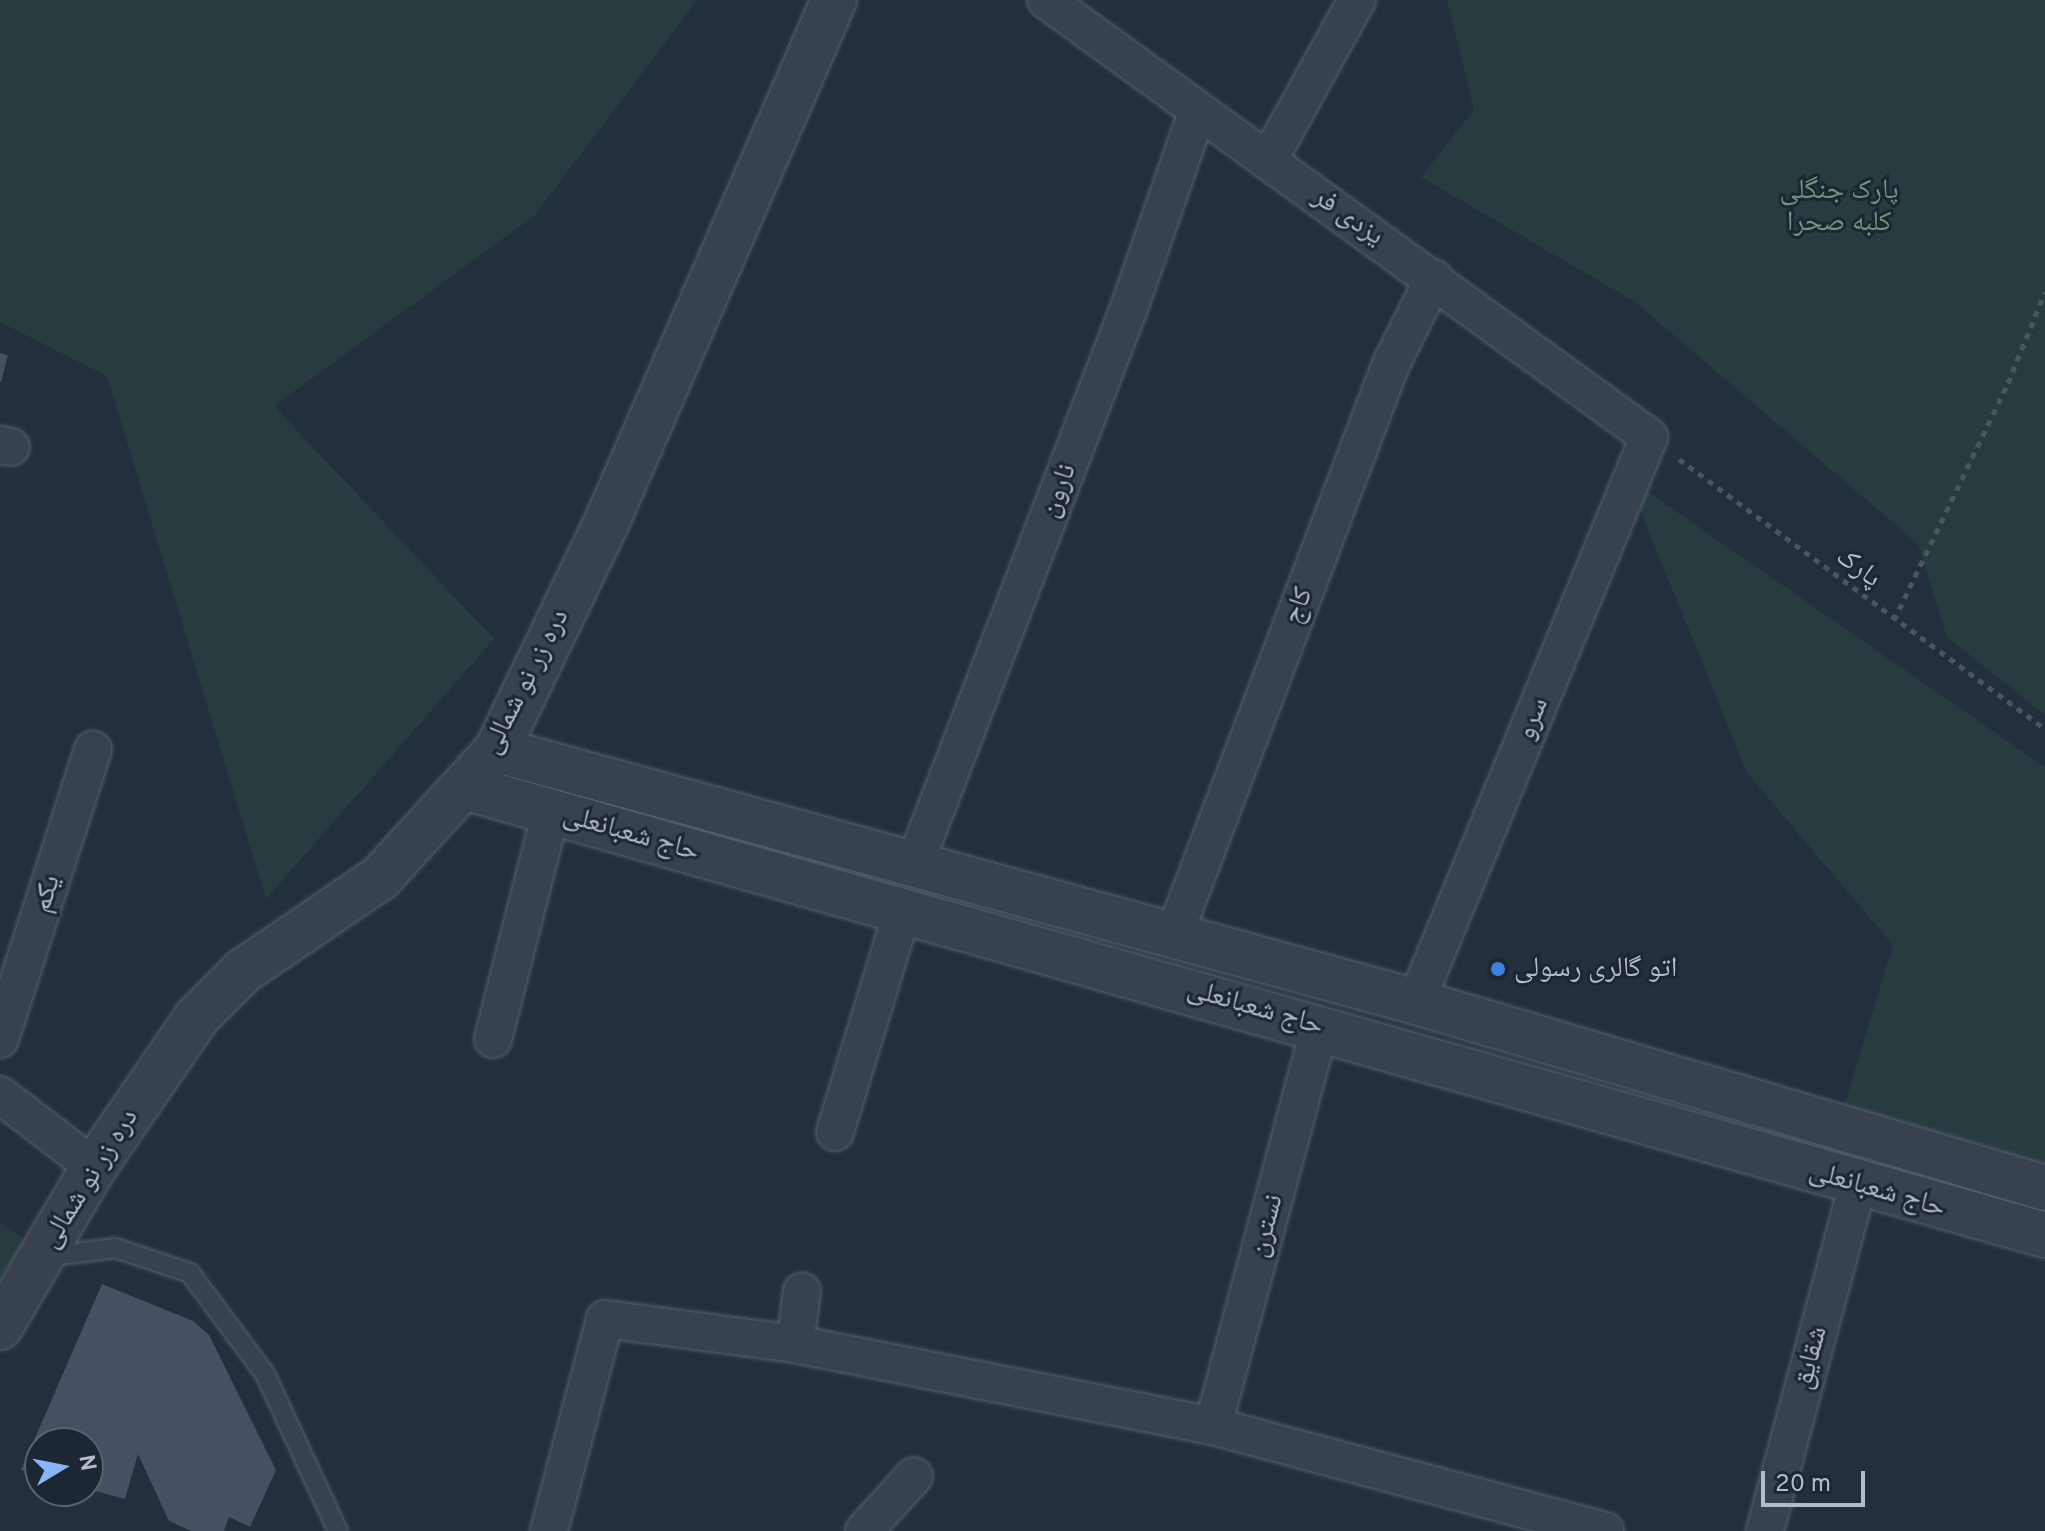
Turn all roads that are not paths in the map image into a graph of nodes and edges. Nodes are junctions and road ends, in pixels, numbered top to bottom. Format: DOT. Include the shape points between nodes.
graph roads {
  1 [pos="834,0"];
  2 [pos="1046,0"];
  3 [pos="1357,0"];
  4 [pos="1197,113"];
  5 [pos="1268,161"];
  6 [pos="1434,278"];
  7 [pos="1649,437"];
  8 [pos="93,750"];
  9 [pos="497,750"];
  10 [pos="464,787"];
  11 [pos="551,811"];
  12 [pos="914,866"];
  13 [pos="903,910"];
  14 [pos="1173,938"];
  15 [pos="1333,980"];
  16 [pos="1159,981"];
  17 [pos="1416,1002"];
  18 [pos="1320,1026"];
  19 [pos="0,1039"];
  20 [pos="493,1039"];
  21 [pos="1402,1050"];
  22 [pos="0,1095"];
  23 [pos="835,1132"];
  24 [pos="1875,1137"];
  25 [pos="94,1167"];
  26 [pos="1858,1185"];
  27 [pos="2045,1188"];
  28 [pos="2045,1235"];
  29 [pos="40,1258"];
  30 [pos="802,1291"];
  31 [pos="0,1327"];
  32 [pos="795,1344"];
  33 [pos="1213,1426"];
  34 [pos="914,1476"];
  35 [pos="338,1531"];
  36 [pos="549,1531"];
  37 [pos="864,1531"];
  38 [pos="1605,1531"];
  39 [pos="1765,1531"];
  1 -- 9 [label="street, دره زر نو شمالی" via="608,519"];
  2 -- 4 [label="street, یزدی فر"];
  3 -- 5 [label="street"];
  4 -- 5 [label="street, یزدی فر"];
  4 -- 12 [label="street, نارون" via="1129,308"];
  5 -- 6 [label="street, یزدی فر"];
  6 -- 7 [label="street, یزدی فر"];
  6 -- 14 [label="street, کاج" via="1391,364"];
  7 -- 17 [label="street, سرو"];
  8 -- 19 [label="street, یکم"];
  9 -- 10 [label="street, دره زر نو شمالی"];
  9 -- 12 [label="street, حاج شعبانعلی"];
  10 -- 11 [label="street, حاج شعبانعلی"];
  10 -- 25 [label="street, دره زر نو شمالی" via="380,878 243,971 197,1017"];
  11 -- 13 [label="street, حاج شعبانعلی"];
  11 -- 20 [label="street"];
  12 -- 14 [label="street, حاج شعبانعلی"];
  13 -- 16 [label="street, حاج شعبانعلی"];
  13 -- 23 [label="street"];
  14 -- 15 [label="street, حاج شعبانعلی"];
  14 -- 16 [label="street"];
  15 -- 17 [label="street, حاج شعبانعلی"];
  15 -- 18 [label="street"];
  16 -- 18 [label="street, حاج شعبانعلی"];
  17 -- 21 [label="street"];
  17 -- 24 [label="street, حاج شعبانعلی"];
  18 -- 21 [label="street, حاج شعبانعلی"];
  18 -- 33 [label="street, نسترن"];
  21 -- 26 [label="street, حاج شعبانعلی"];
  22 -- 25 [label="street"];
  24 -- 26 [label="street"];
  24 -- 27 [label="street, حاج شعبانعلی"];
  25 -- 29 [label="street, دره زر نو شمالی"];
  26 -- 28 [label="street, حاج شعبانعلی"];
  26 -- 39 [label="street, شقایق"];
  29 -- 31 [label="street, دره زر نو شمالی"];
  29 -- 35 [label="lane" via="115,1248 190,1273 265,1374"];
  30 -- 32 [label="street"];
  32 -- 33 [label="street"];
  32 -- 36 [label="street" via="605,1319"];
  33 -- 38 [label="street"];
  34 -- 37 [label="street"];
}
